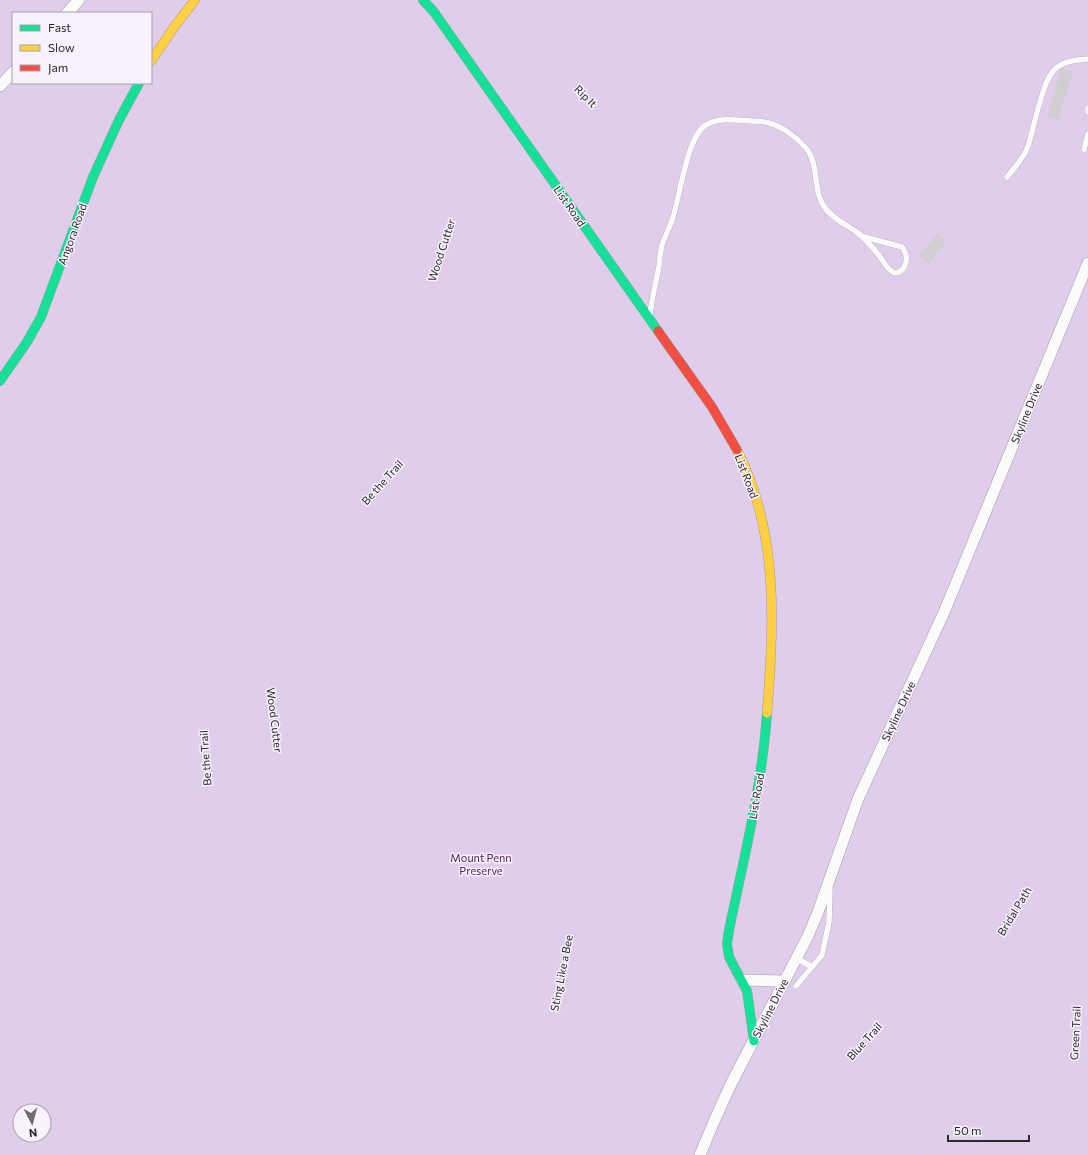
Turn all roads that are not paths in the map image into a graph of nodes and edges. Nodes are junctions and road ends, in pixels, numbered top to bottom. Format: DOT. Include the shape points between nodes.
graph roads {
  1 [pos="79,0"];
  2 [pos="195,0"];
  3 [pos="423,0"];
  4 [pos="68,12"];
  5 [pos="1088,59"];
  6 [pos="152,60"];
  7 [pos="12,73"];
  8 [pos="138,84"];
  9 [pos="0,86"];
  10 [pos="1088,108"];
  11 [pos="1088,112"];
  12 [pos="1088,134"];
  13 [pos="1084,150"];
  14 [pos="1007,177"];
  15 [pos="861,236"];
  16 [pos="1088,263"];
  17 [pos="649,318"];
  18 [pos="0,381"];
  19 [pos="830,878"];
  20 [pos="796,958"];
  21 [pos="812,967"];
  22 [pos="742,980"];
  23 [pos="784,981"];
  24 [pos="796,986"];
  25 [pos="754,1041"];
  26 [pos="700,1155"];
  1 -- 4 [label="street"];
  2 -- 6 [label="street"];
  3 -- 17 [label="street, List Road" via="434,12"];
  5 -- 14 [label="lane" via="1064,63 1054,70 1034,120 1028,146"];
  7 -- 9 [label="street"];
  8 -- 18 [label="street, Angora Road" via="83,201 41,316 26,344"];
  10 -- 11 [label="lane"];
  12 -- 13 [label="lane"];
  15 -- 15 [label="lane" via="890,270 898,272 904,268 907,263 906,251 902,247"];
  15 -- 17 [label="lane" via="837,220 824,207 818,194 813,162 806,149 792,136 767,122 726,119 707,124 693,143 681,183 673,217 662,247"];
  16 -- 19 [label="street, Skyline Drive" via="945,610 858,799"];
  17 -- 22 [label="street, List Road" via="707,400 738,452 761,511 770,560 772,633 764,744 728,940 728,953"];
  19 -- 20 [label="street, Skyline Drive"];
  19 -- 21 [label="lane" via="830,922 822,956"];
  20 -- 21 [label="lane"];
  20 -- 23 [label="street, Skyline Drive"];
  21 -- 24 [label="lane"];
  22 -- 23 [label="street"];
  22 -- 25 [label="street, List Road" via="747,990 752,1015"];
  23 -- 25 [label="street, Skyline Drive"];
  25 -- 26 [label="street, Skyline Drive" via="732,1082"];
}
